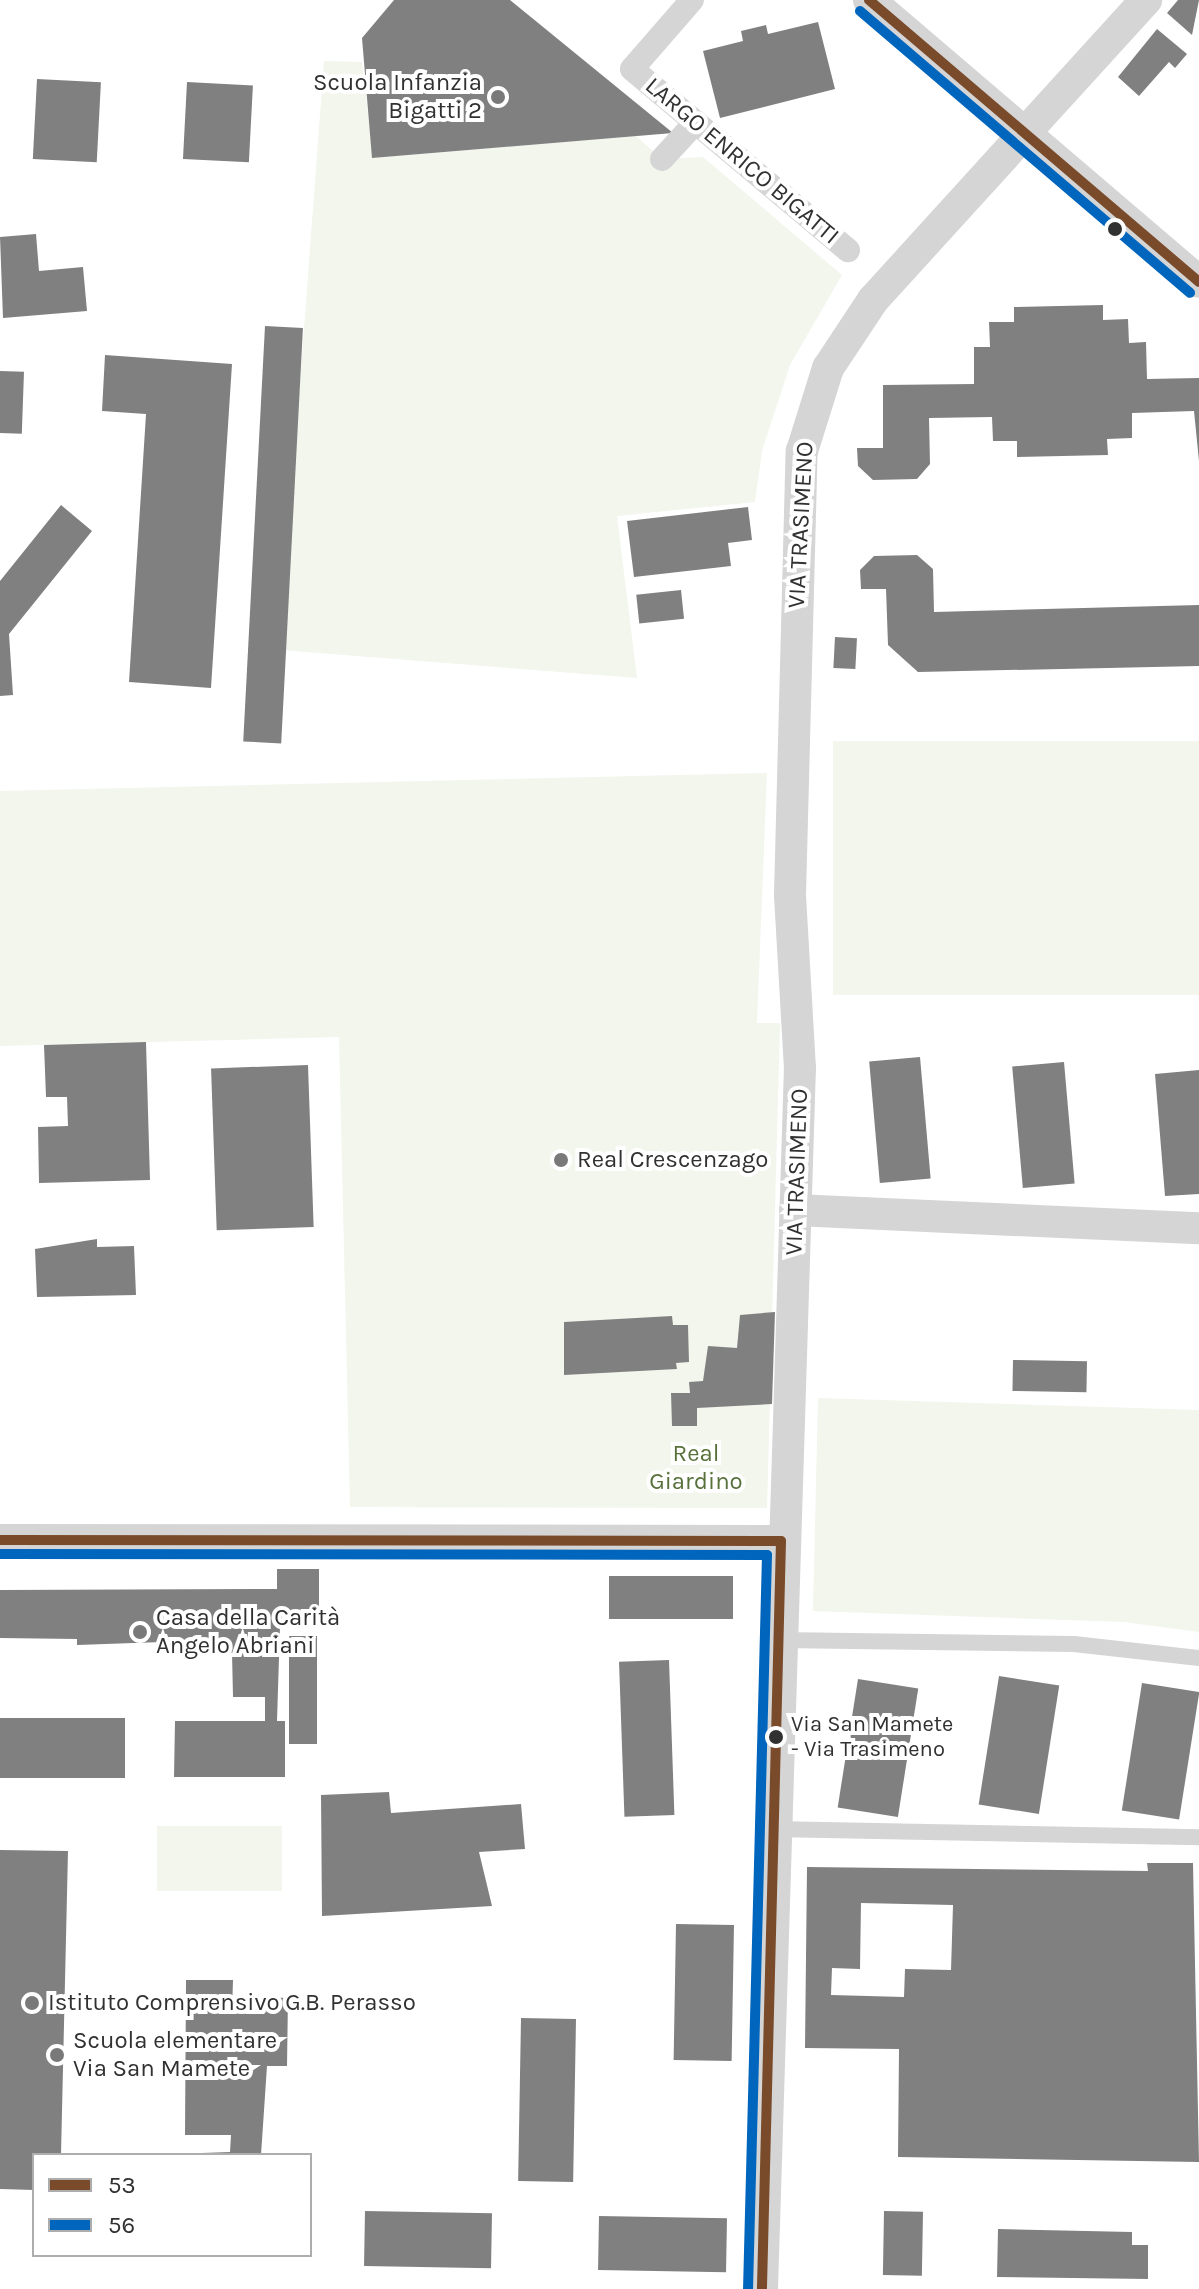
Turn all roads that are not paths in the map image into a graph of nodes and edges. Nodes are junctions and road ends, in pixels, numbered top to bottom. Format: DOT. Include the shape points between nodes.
graph roads {
  1 [pos="692,0"];
  2 [pos="869,0"];
  3 [pos="1146,0"];
  4 [pos="696,122"];
  5 [pos="1023,131"];
  6 [pos="662,159"];
  7 [pos="848,250"];
  8 [pos="1199,282"];
  9 [pos="795,1210"];
  10 [pos="1199,1228"];
  11 [pos="0,1540"];
  12 [pos="781,1541"];
  13 [pos="778,1640"];
  14 [pos="1199,1658"];
  15 [pos="773,1829"];
  16 [pos="1199,1837"];
  17 [pos="762,2289"];
  1 -- 4 [label="street, LARGO ENRICO BIGATTI" via="632,69"];
  2 -- 5 [label="street"];
  3 -- 5 [label="street, VIA TRASIMENO"];
  4 -- 6 [label="street"];
  4 -- 7 [label="street, LARGO ENRICO BIGATTI"];
  5 -- 8 [label="street"];
  5 -- 9 [label="street, VIA TRASIMENO" via="857,323 828,368 804,440 790,895 800,1034"];
  9 -- 10 [label="street"];
  9 -- 12 [label="street, VIA TRASIMENO"];
  11 -- 12 [label="street"];
  12 -- 13 [label="street, VIA TRASIMENO"];
  13 -- 14 [label="lane" via="1062,1643"];
  13 -- 15 [label="street, VIA TRASIMENO"];
  15 -- 16 [label="lane"];
  15 -- 17 [label="street, VIA TRASIMENO"];
}
